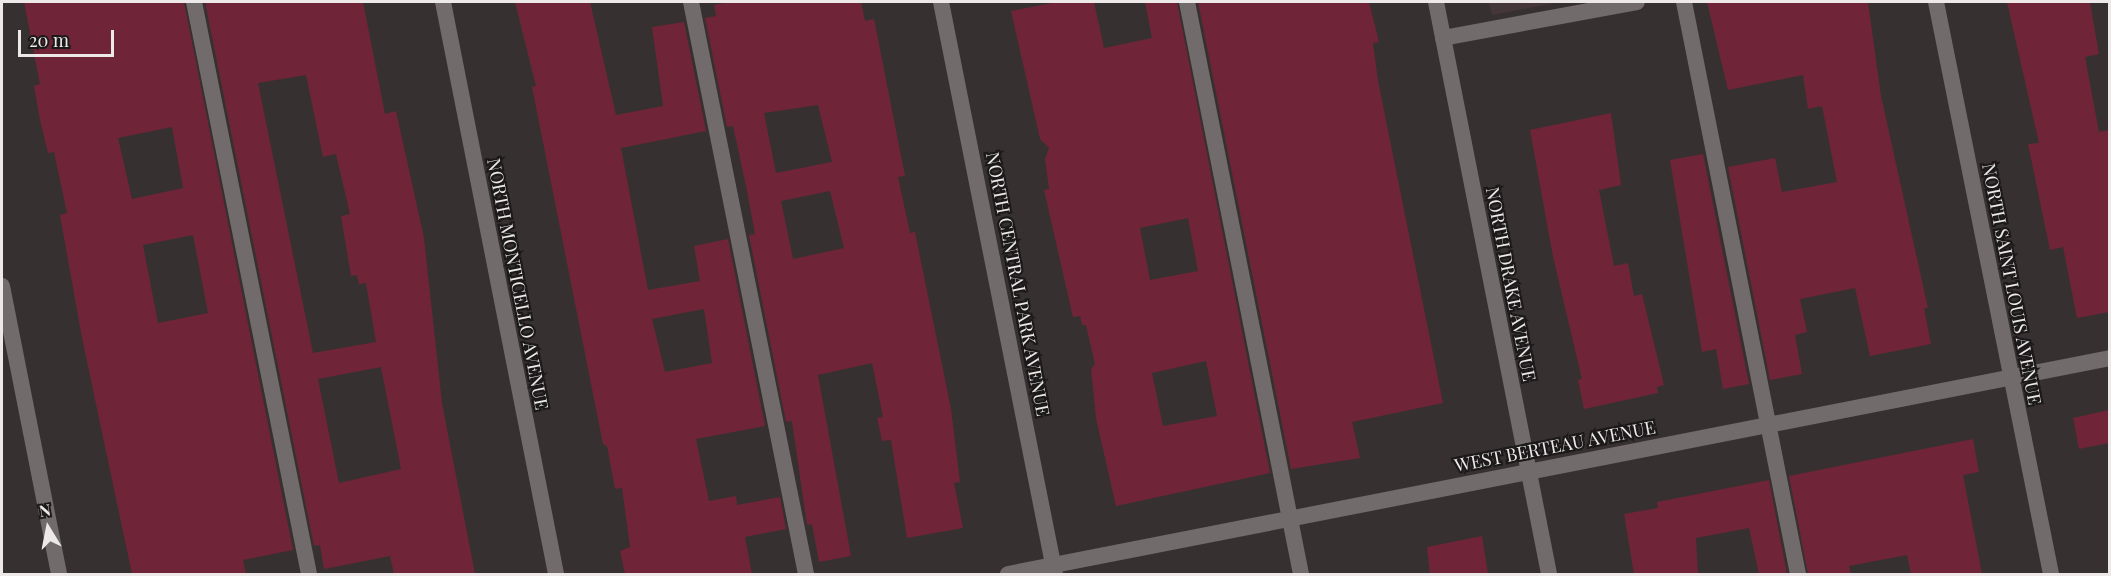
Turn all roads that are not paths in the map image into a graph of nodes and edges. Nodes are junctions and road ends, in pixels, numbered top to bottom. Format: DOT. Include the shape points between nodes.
graph roads {
  1 [pos="194,2"];
  2 [pos="443,2"];
  3 [pos="690,2"];
  4 [pos="941,2"];
  5 [pos="1187,2"];
  6 [pos="1436,2"];
  7 [pos="1637,2"];
  8 [pos="1684,2"];
  9 [pos="1936,2"];
  10 [pos="1443,38"];
  11 [pos="2,286"];
  12 [pos="2109,358"];
  13 [pos="2011,377"];
  14 [pos="1768,424"];
  15 [pos="1529,471"];
  16 [pos="1290,519"];
  17 [pos="1054,570"];
  18 [pos="59,574"];
  19 [pos="309,574"];
  20 [pos="556,574"];
  21 [pos="806,574"];
  22 [pos="1008,574"];
  23 [pos="1301,574"];
  24 [pos="1549,574"];
  25 [pos="1798,574"];
  26 [pos="2051,574"];
  1 -- 19 [label="street"];
  2 -- 20 [label="street, NORTH MONTICELLO AVENUE"];
  3 -- 21 [label="street"];
  4 -- 17 [label="street, NORTH CENTRAL PARK AVENUE"];
  5 -- 16 [label="street"];
  6 -- 10 [label="street, NORTH DRAKE AVENUE"];
  7 -- 10 [label="street"];
  8 -- 14 [label="street"];
  9 -- 13 [label="street, NORTH SAINT LOUIS AVENUE"];
  10 -- 15 [label="street, NORTH DRAKE AVENUE"];
  11 -- 18 [label="street"];
  12 -- 13 [label="street, WEST BERTEAU AVENUE"];
  13 -- 14 [label="street, WEST BERTEAU AVENUE"];
  13 -- 26 [label="street, NORTH SAINT LOUIS AVENUE"];
  14 -- 15 [label="street, WEST BERTEAU AVENUE"];
  14 -- 25 [label="street"];
  15 -- 16 [label="street, WEST BERTEAU AVENUE"];
  15 -- 24 [label="street, NORTH DRAKE AVENUE"];
  16 -- 17 [label="street, WEST BERTEAU AVENUE"];
  16 -- 23 [label="street"];
  17 -- 22 [label="street, WEST BERTEAU AVENUE"];
}
